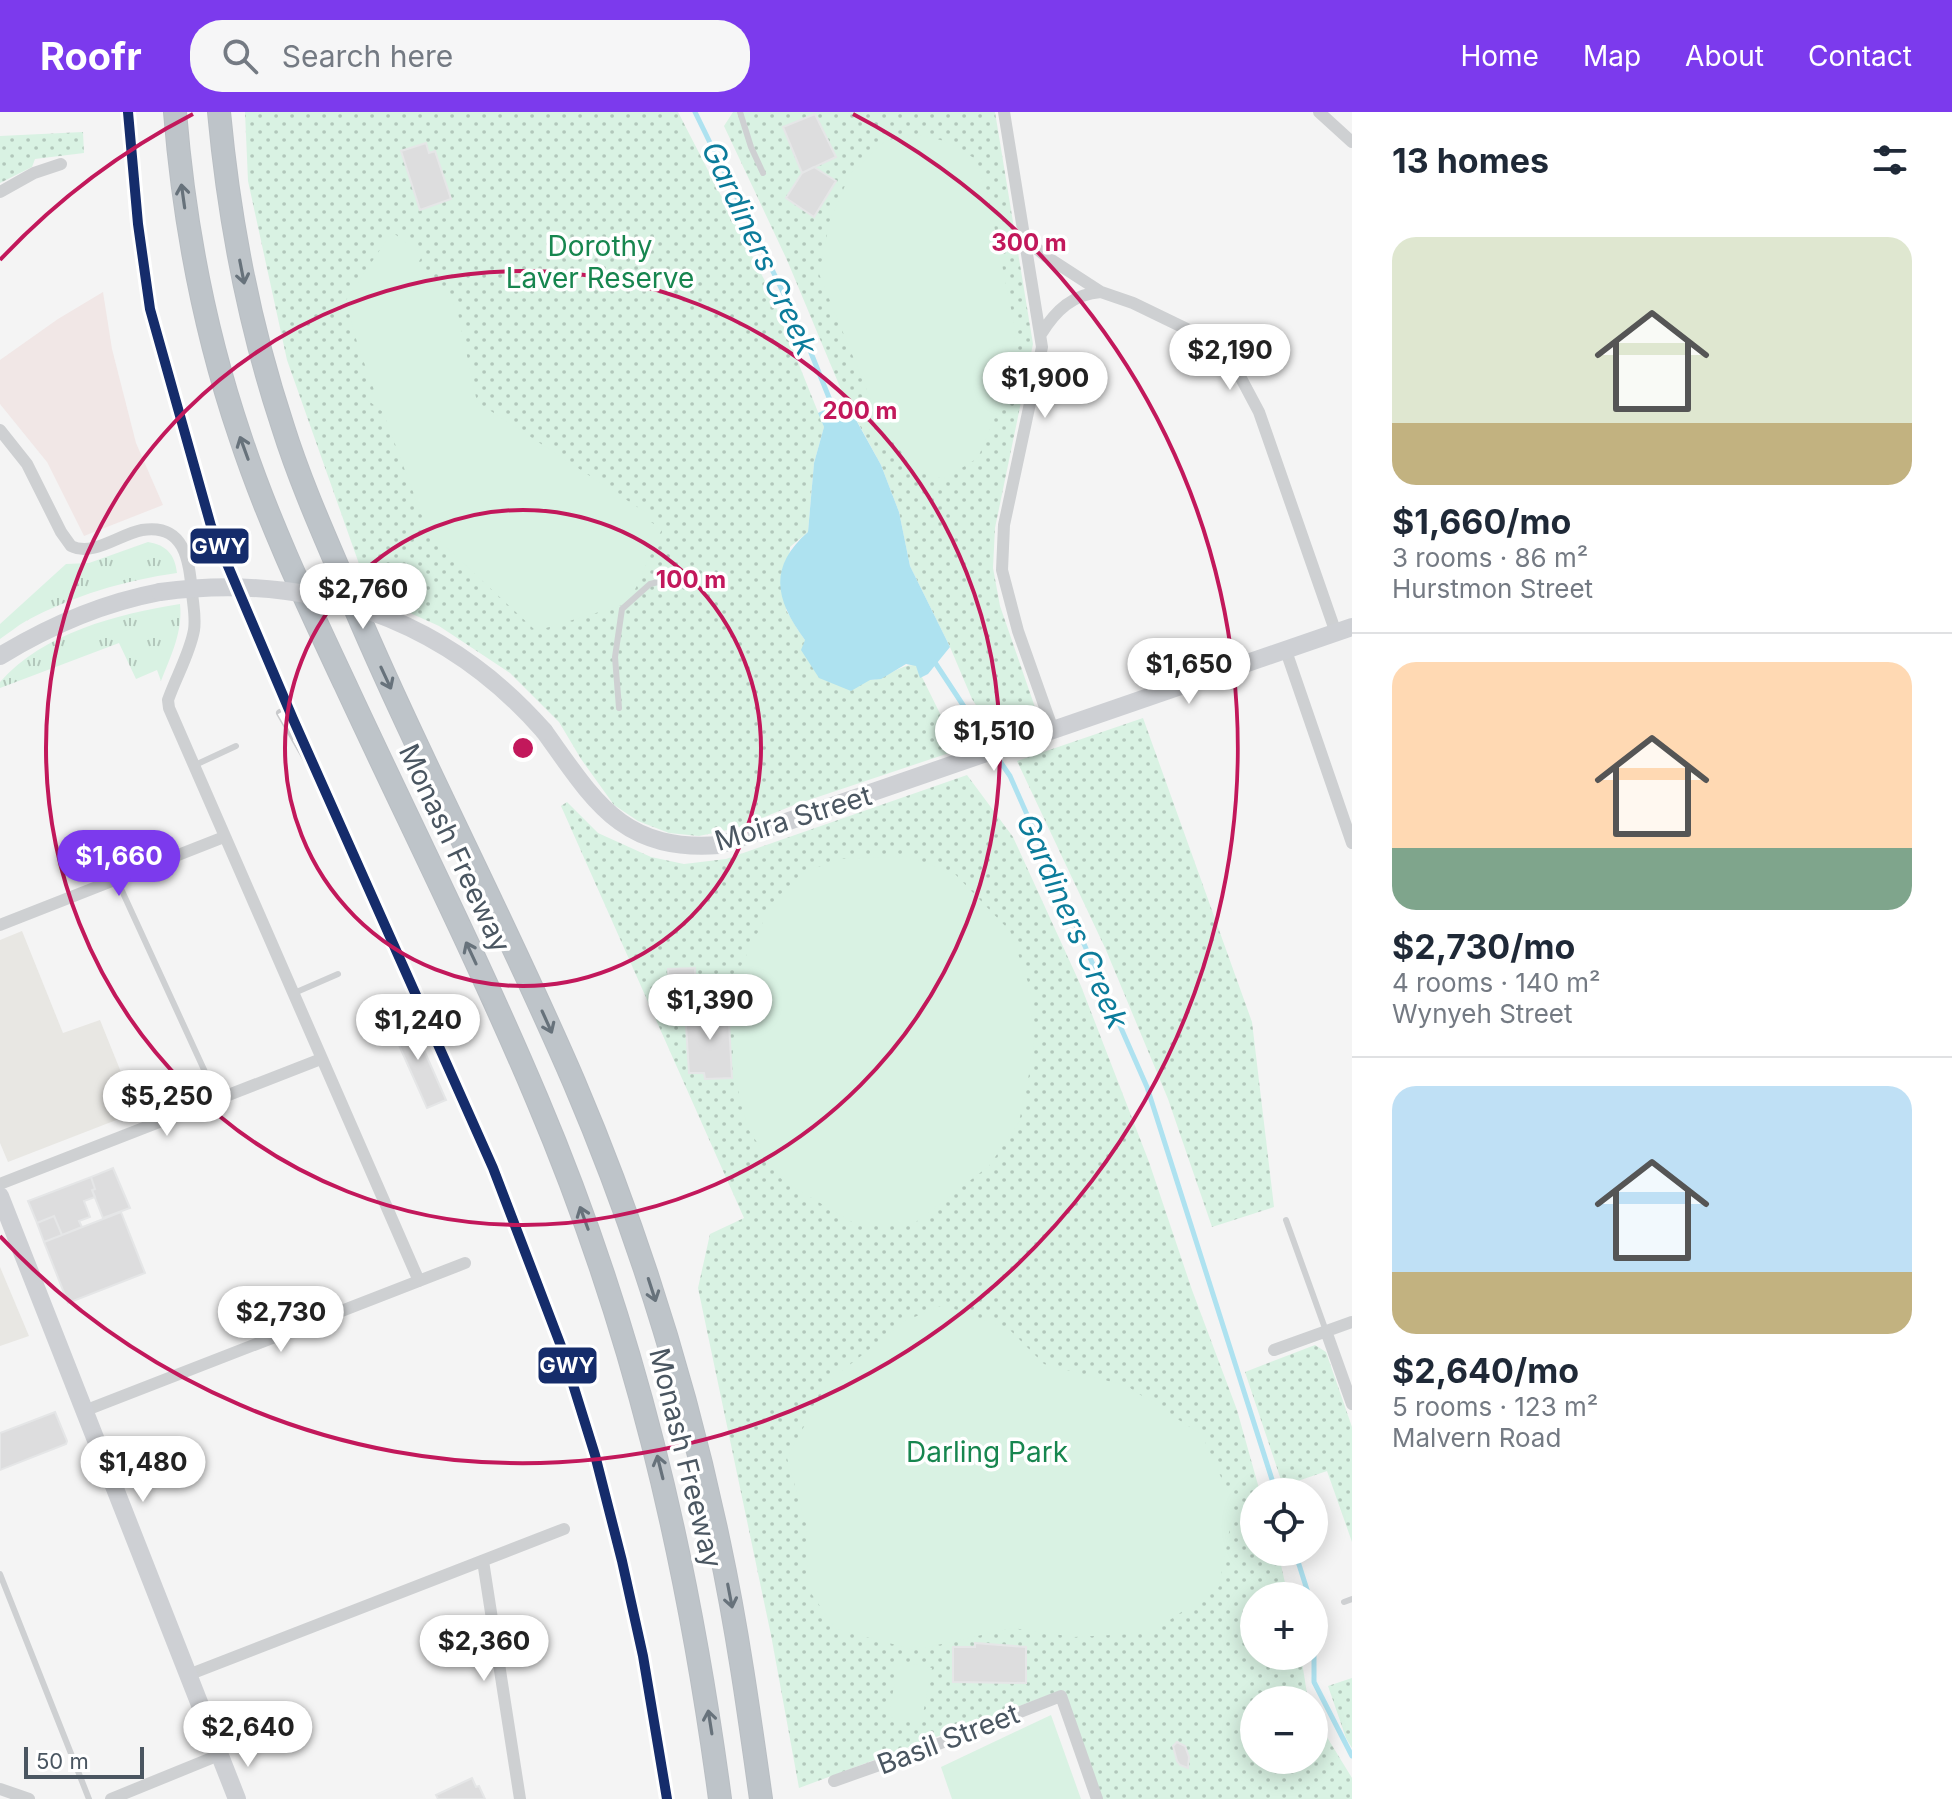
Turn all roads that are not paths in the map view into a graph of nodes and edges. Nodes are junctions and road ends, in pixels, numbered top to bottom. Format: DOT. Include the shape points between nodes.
graph roads {
  1 [pos="175,112"];
  2 [pos="219,112"];
  3 [pos="740,112"];
  4 [pos="1004,112"];
  5 [pos="1319,112"];
  6 [pos="1352,142"];
  7 [pos="61,164"];
  8 [pos="763,173"];
  9 [pos="0,192"];
  10 [pos="1025,239"];
  11 [pos="1101,292"];
  12 [pos="1041,334"];
  13 [pos="0,430"];
  14 [pos="683,576"];
  15 [pos="1344,630"];
  16 [pos="1286,651"];
  17 [pos="0,656"];
  18 [pos="619,708"];
  19 [pos="1053,730"];
  20 [pos="236,746"];
  21 [pos="193,766"];
  22 [pos="224,837"];
  23 [pos="1352,843"];
  24 [pos="117,880"];
  25 [pos="0,925"];
  26 [pos="338,974"];
  27 [pos="292,994"];
  28 [pos="321,1059"];
  29 [pos="217,1099"];
  30 [pos="0,1184"];
  31 [pos="2,1204"];
  32 [pos="1286,1220"];
  33 [pos="465,1263"];
  34 [pos="419,1281"];
  35 [pos="1352,1322"];
  36 [pos="1326,1331"];
  37 [pos="1274,1350"];
  38 [pos="1352,1404"];
  39 [pos="84,1411"];
  40 [pos="564,1529"];
  41 [pos="483,1561"];
  42 [pos="0,1574"];
  43 [pos="188,1675"];
  44 [pos="219,1755"];
  45 [pos="834,1781"];
  46 [pos="0,1789"];
  47 [pos="29,1799"];
  48 [pos="89,1799"];
  49 [pos="111,1799"];
  50 [pos="237,1799"];
  51 [pos="520,1799"];
  52 [pos="720,1799"];
  53 [pos="761,1799"];
  54 [pos="1097,1799"];
  52 -- 1 [label="highway, Monash Freeway, one-way" via="676,1536 612,1299 537,1099 326,643 240,438 188,232"];
  2 -- 53 [label="highway, Monash Freeway, one-way" via="242,272 283,428 365,633 574,1081 652,1290 720,1547"];
  3 -- 8 [label="lane"];
  4 -- 10 [label="street"];
  5 -- 6 [label="street"];
  7 -- 9 [label="street"];
  10 -- 11 [label="street"];
  10 -- 12 [label="street"];
  11 -- 12 [label="street" via="1067,303"];
  11 -- 15 [label="street" via="1197,334 1234,365 1259,412"];
  12 -- 19 [label="street" via="1001,555 1009,603"];
  13 -- 21 [label="street" via="27,464 63,537 74,548 150,530 168,533 181,544 190,570 194,627 168,700"];
  14 -- 18 [label="lane" via="650,584 622,609 615,657"];
  15 -- 16 [label="main road, Moira Street"];
  16 -- 19 [label="main road, Moira Street"];
  16 -- 23 [label="street"];
  17 -- 19 [label="main road, Moira Street, bridge" via="82,613 160,592 210,586 279,588 363,608 464,659 513,698 606,813 657,842 691,847 719,845"];
  20 -- 21 [label="lane"];
  21 -- 22 [label="street"];
  22 -- 24 [label="street"];
  22 -- 27 [label="street"];
  24 -- 25 [label="street"];
  24 -- 29 [label="lane"];
  26 -- 27 [label="lane"];
  27 -- 28 [label="street"];
  28 -- 29 [label="street"];
  28 -- 34 [label="street"];
  29 -- 30 [label="street"];
  31 -- 39 [label="main road"];
  32 -- 36 [label="lane"];
  33 -- 34 [label="street"];
  34 -- 39 [label="street"];
  35 -- 36 [label="street"];
  36 -- 37 [label="street"];
  36 -- 38 [label="street"];
  39 -- 43 [label="main road"];
  40 -- 41 [label="street"];
  41 -- 43 [label="street"];
  41 -- 51 [label="street"];
  42 -- 48 [label="lane"];
  43 -- 44 [label="main road"];
  44 -- 49 [label="street"];
  44 -- 50 [label="main road"];
  45 -- 54 [label="street, Basil Street" via="1061,1696"];
  46 -- 47 [label="street"];
}
